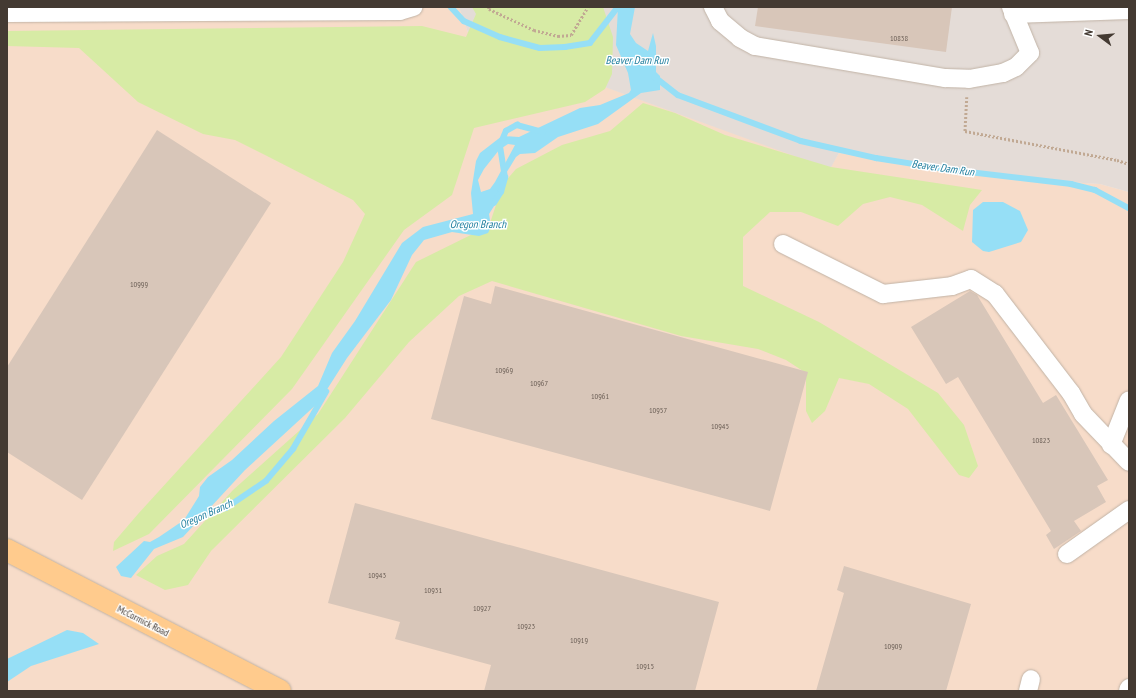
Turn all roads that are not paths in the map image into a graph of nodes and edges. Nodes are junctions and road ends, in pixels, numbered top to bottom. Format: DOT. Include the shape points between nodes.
graph roads {
  1 [pos="413,7"];
  2 [pos="713,7"];
  3 [pos="1129,10"];
  4 [pos="1012,11"];
  5 [pos="7,13"];
  6 [pos="783,244"];
  7 [pos="1129,400"];
  8 [pos="1111,444"];
  9 [pos="1129,462"];
  10 [pos="1129,510"];
  11 [pos="7,550"];
  12 [pos="1067,554"];
  13 [pos="1129,688"];
  14 [pos="280,691"];
  15 [pos="1128,691"];
  1 -- 5 [label="street" via="400,11"];
  2 -- 4 [label="street" via="720,21 740,38 755,46 945,78 968,79 1003,73 1016,67 1030,53"];
  3 -- 4 [label="street"];
  6 -- 8 [label="street" via="884,294 952,286 971,279 995,294 1071,393 1083,414"];
  7 -- 8 [label="street"];
  8 -- 9 [label="street"];
  10 -- 12 [label="street"];
  11 -- 14 [label="main road, McCormick Road"];
  13 -- 15 [label="street"];
}
